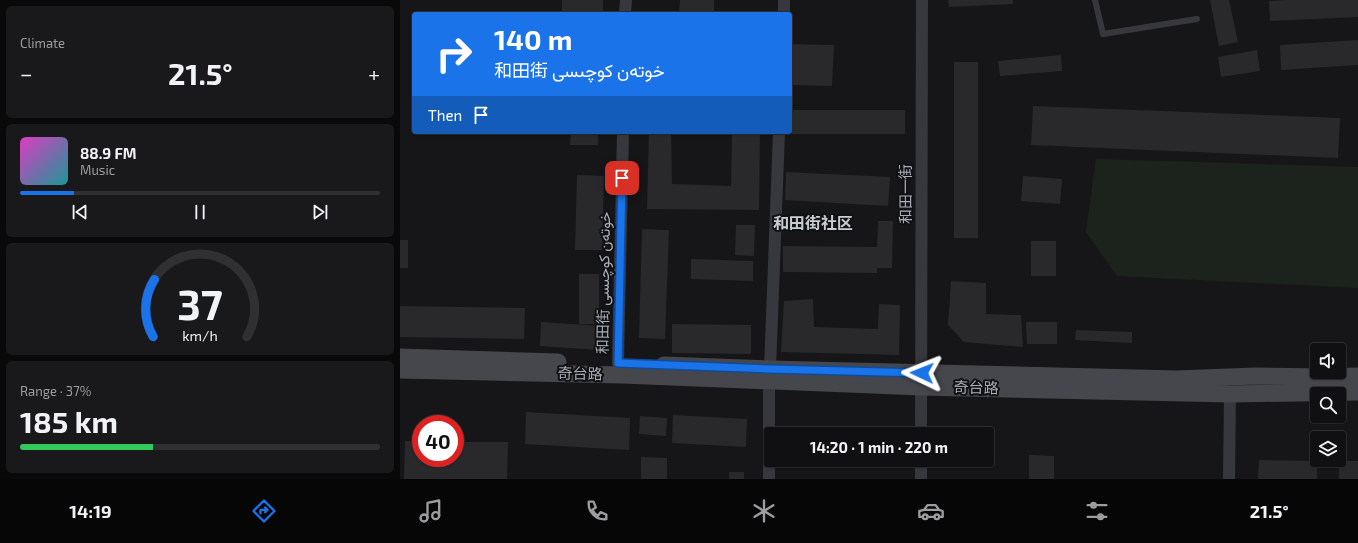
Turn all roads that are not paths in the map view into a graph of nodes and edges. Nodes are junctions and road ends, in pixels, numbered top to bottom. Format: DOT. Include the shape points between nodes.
graph roads {
  1 [pos="626,0"];
  2 [pos="784,0"];
  3 [pos="922,0"];
  4 [pos="1095,0"];
  5 [pos="625,12"];
  6 [pos="784,12"];
  7 [pos="1197,19"];
  8 [pos="623,134"];
  9 [pos="779,134"];
  10 [pos="400,357"];
  11 [pos="618,363"];
  12 [pos="400,370"];
  13 [pos="769,375"];
  14 [pos="1358,376"];
  15 [pos="922,380"];
  16 [pos="1358,392"];
  17 [pos="1230,394"];
  18 [pos="921,427"];
  19 [pos="921,467"];
  20 [pos="769,479"];
  21 [pos="921,479"];
  22 [pos="1230,479"];
  1 -- 5 [label="street"];
  2 -- 6 [label="street"];
  3 -- 15 [label="street, 和田一街"];
  4 -- 7 [label="lane" via="1104,34"];
  8 -- 11 [label="street, 和田街 خوتەن كوچىسى"];
  9 -- 13 [label="street"];
  10 -- 11 [label="street, 奇台路"];
  11 -- 13 [label="street, 奇台路"];
  12 -- 13 [label="street, 奇台路"];
  13 -- 15 [label="street, 奇台路"];
  13 -- 20 [label="street"];
  14 -- 15 [label="street, 奇台路"];
  15 -- 17 [label="street, 奇台路"];
  15 -- 18 [label="street, 和田一街"];
  16 -- 17 [label="street, 奇台路"];
  17 -- 22 [label="street"];
  19 -- 21 [label="street"];
}
